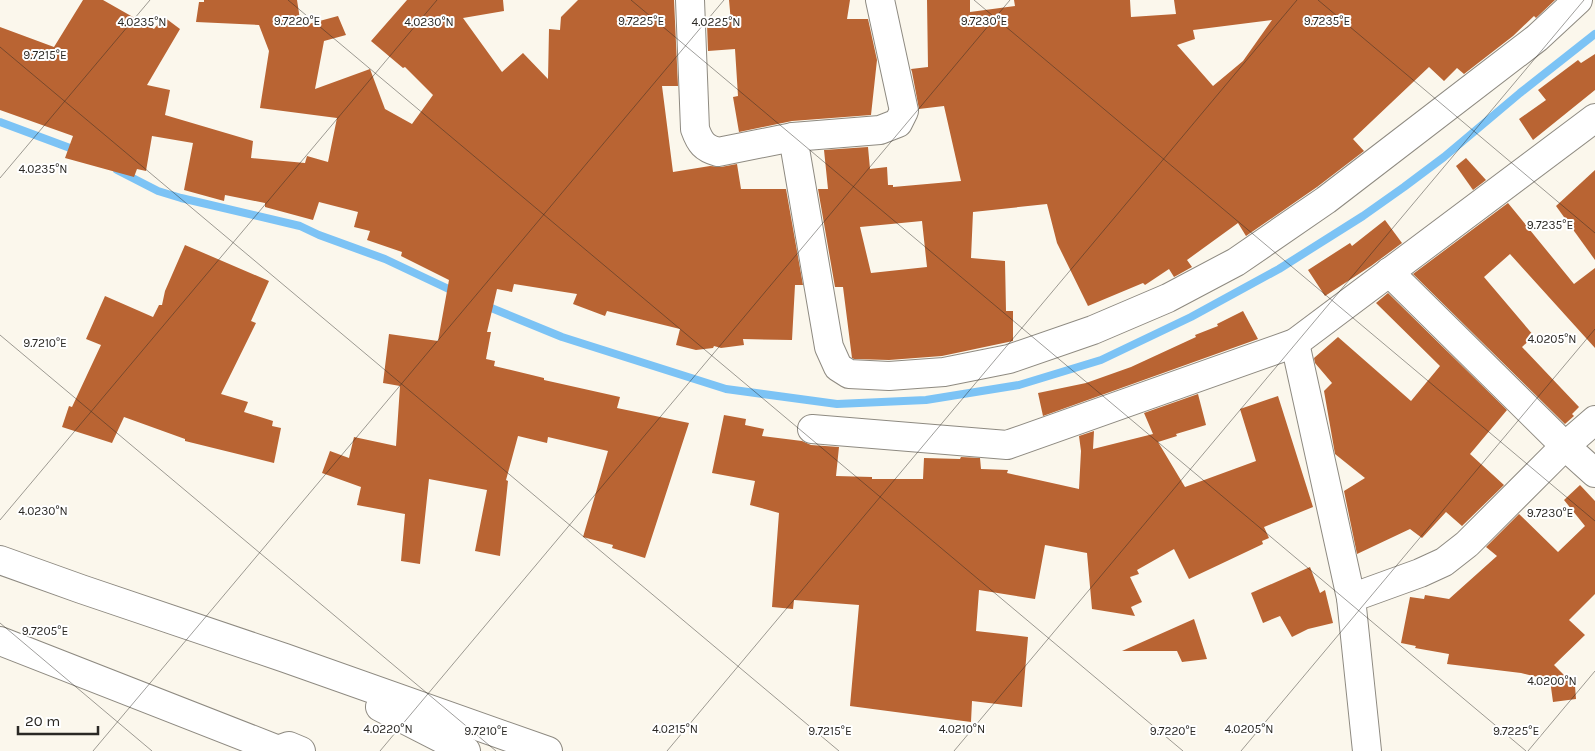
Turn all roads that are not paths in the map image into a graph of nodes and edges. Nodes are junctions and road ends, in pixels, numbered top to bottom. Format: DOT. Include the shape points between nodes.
graph roads {
  1 [pos="690,0"];
  2 [pos="880,0"];
  3 [pos="1578,0"];
  4 [pos="1595,118"];
  5 [pos="792,137"];
  6 [pos="1389,272"];
  7 [pos="1295,343"];
  8 [pos="1595,420"];
  9 [pos="812,429"];
  10 [pos="1566,446"];
  11 [pos="1595,474"];
  12 [pos="0,560"];
  13 [pos="1352,598"];
  14 [pos="0,641"];
  15 [pos="285,658"];
  16 [pos="0,660"];
  17 [pos="284,750"];
  18 [pos="231,751"];
  19 [pos="466,751"];
  20 [pos="548,751"];
  21 [pos="1367,751"];
  1 -- 5 [label="main road" via="695,130 700,143 718,152"];
  2 -- 5 [label="main road" via="904,111 898,122 880,130"];
  3 -- 5 [label="main road" via="1537,38 1452,104 1326,200 1236,262 1168,298 1093,330 1009,359 944,372 888,376 849,374 838,367 828,347"];
  4 -- 6 [label="main road"];
  6 -- 7 [label="main road"];
  6 -- 10 [label="main road"];
  7 -- 9 [label="main road" via="1007,445"];
  7 -- 13 [label="main road"];
  8 -- 10 [label="main road"];
  10 -- 11 [label="main road"];
  10 -- 13 [label="main road" via="1467,544 1444,562"];
  12 -- 15 [label="main road"];
  13 -- 21 [label="main road"];
  14 -- 17 [label="main road"];
  15 -- 19 [label="main road"];
  15 -- 20 [label="main road"];
  16 -- 18 [label="main road"];
}
